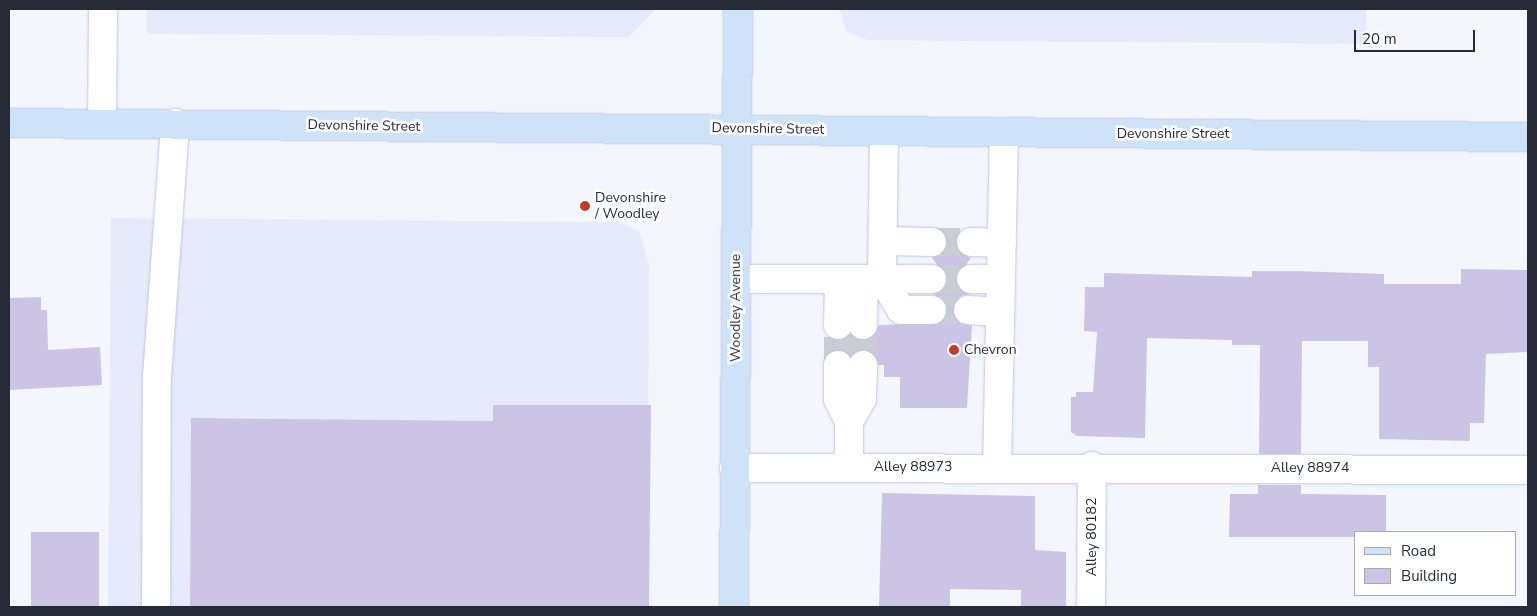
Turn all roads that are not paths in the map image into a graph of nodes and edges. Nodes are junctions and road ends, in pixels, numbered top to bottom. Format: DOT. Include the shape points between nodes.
graph roads {
  1 [pos="103,9"];
  2 [pos="738,9"];
  3 [pos="9,123"];
  4 [pos="102,123"];
  5 [pos="175,123"];
  6 [pos="736,128"];
  7 [pos="884,131"];
  8 [pos="1004,132"];
  9 [pos="1528,137"];
  10 [pos="883,241"];
  11 [pos="932,242"];
  12 [pos="971,242"];
  13 [pos="1002,243"];
  14 [pos="736,279"];
  15 [pos="862,279"];
  16 [pos="932,279"];
  17 [pos="971,279"];
  18 [pos="1001,279"];
  19 [pos="932,310"];
  20 [pos="968,310"];
  21 [pos="1000,312"];
  22 [pos="851,325"];
  23 [pos="850,364"];
  24 [pos="1092,466"];
  25 [pos="997,467"];
  26 [pos="734,468"];
  27 [pos="849,468"];
  28 [pos="1528,470"];
  29 [pos="156,607"];
  30 [pos="734,607"];
  31 [pos="1091,607"];
  1 -- 4 [label="lane"];
  2 -- 6 [label="main road, Woodley Avenue"];
  3 -- 4 [label="main road, Devonshire Street"];
  4 -- 5 [label="main road, Devonshire Street"];
  5 -- 6 [label="main road, Devonshire Street"];
  5 -- 29 [label="lane" via="157,377"];
  6 -- 7 [label="main road, Devonshire Street"];
  6 -- 14 [label="main road, Woodley Avenue"];
  7 -- 8 [label="main road, Devonshire Street"];
  7 -- 10 [label="lane"];
  8 -- 9 [label="main road, Devonshire Street"];
  8 -- 13 [label="lane"];
  10 -- 11 [label="lane"];
  10 -- 15 [label="lane"];
  12 -- 13 [label="lane"];
  13 -- 18 [label="lane"];
  14 -- 15 [label="lane"];
  14 -- 26 [label="main road, Woodley Avenue"];
  15 -- 16 [label="lane"];
  15 -- 19 [label="lane" via="901,310"];
  15 -- 22 [label="lane"];
  17 -- 18 [label="lane"];
  18 -- 21 [label="lane"];
  20 -- 21 [label="lane"];
  21 -- 25 [label="lane"];
  23 -- 27 [label="lane" via="838,399 850,422"];
  24 -- 25 [label="lane, Alley 88973"];
  24 -- 28 [label="lane, Alley 88974"];
  24 -- 31 [label="lane, Alley 80182"];
  25 -- 27 [label="lane, Alley 88973"];
  26 -- 27 [label="lane, Alley 88973"];
  26 -- 30 [label="main road, Woodley Avenue"];
}
